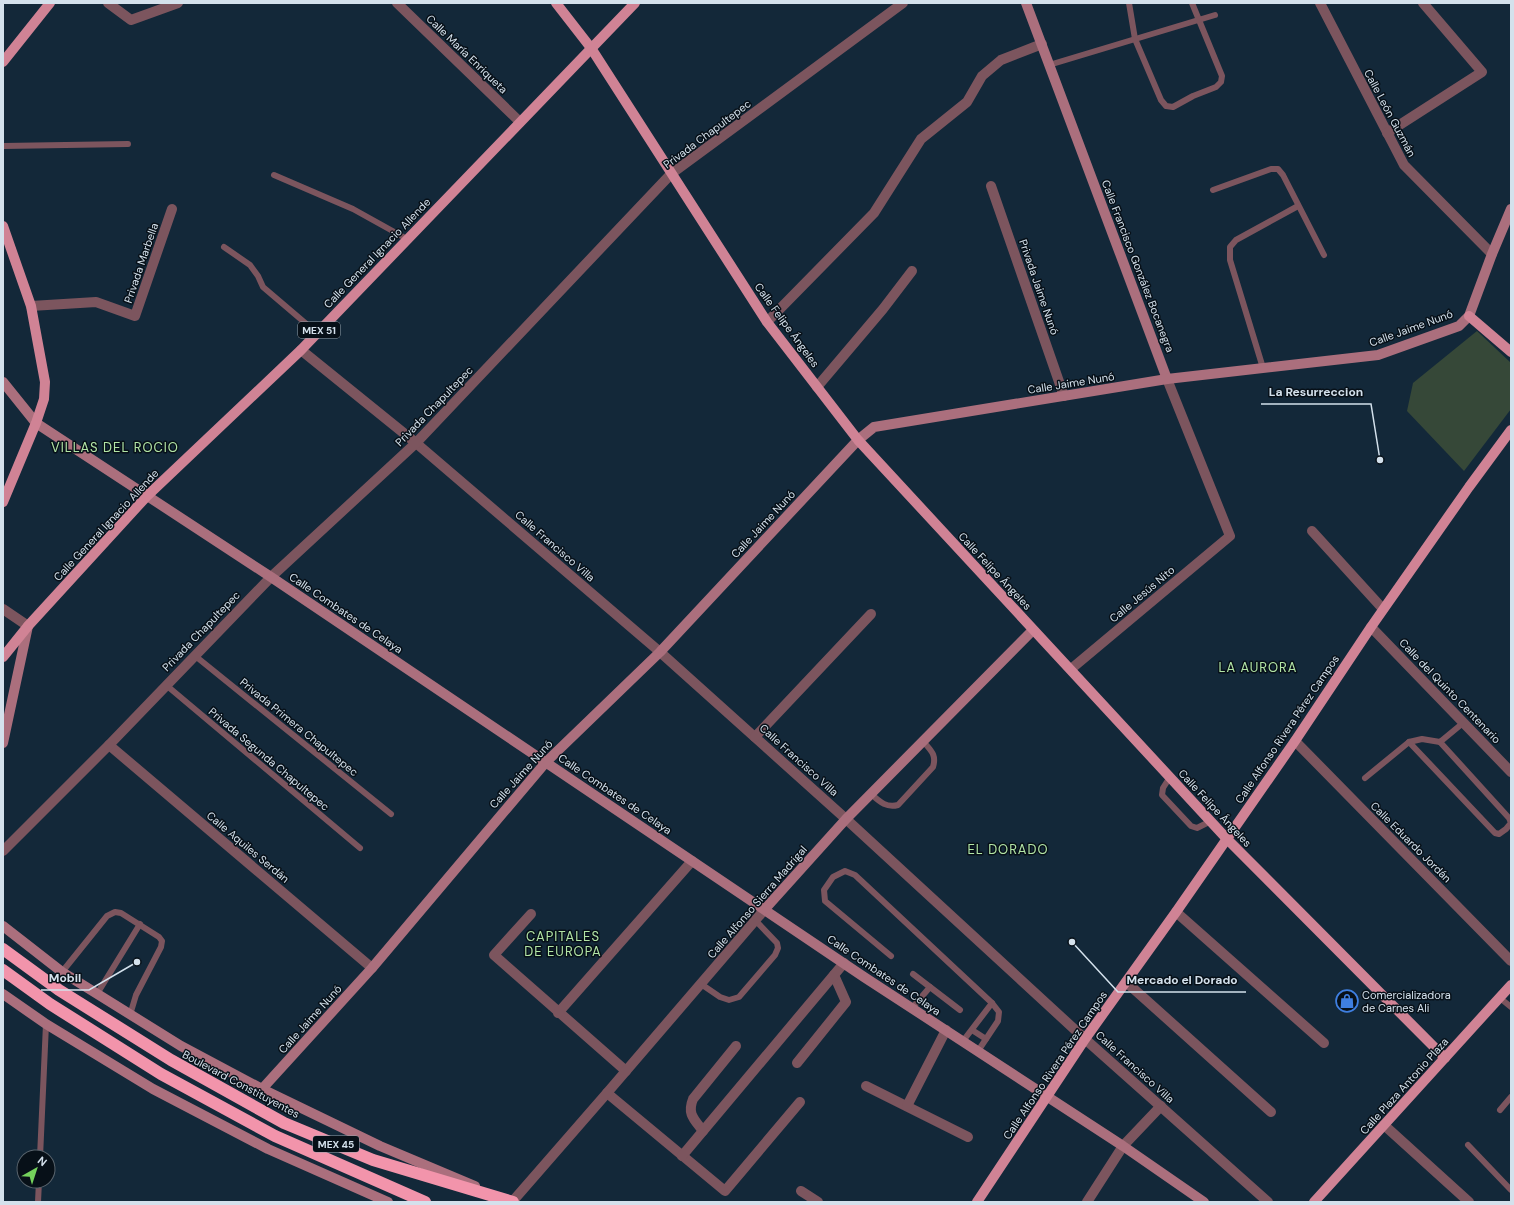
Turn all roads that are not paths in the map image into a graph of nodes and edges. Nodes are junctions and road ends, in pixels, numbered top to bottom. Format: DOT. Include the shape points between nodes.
graph roads {
  1 [pos="50,3"];
  2 [pos="108,3"];
  3 [pos="176,3"];
  4 [pos="397,3"];
  5 [pos="556,3"];
  6 [pos="635,3"];
  7 [pos="903,3"];
  8 [pos="1026,3"];
  9 [pos="1129,3"];
  10 [pos="1192,3"];
  11 [pos="1321,3"];
  12 [pos="1423,3"];
  13 [pos="1215,15"];
  14 [pos="1198,20"];
  15 [pos="1135,39"];
  16 [pos="1042,44"];
  17 [pos="590,48"];
  18 [pos="3,62"];
  19 [pos="1049,65"];
  20 [pos="520,122"];
  21 [pos="1387,133"];
  22 [pos="128,144"];
  23 [pos="3,146"];
  24 [pos="671,174"];
  25 [pos="274,175"];
  26 [pos="991,186"];
  27 [pos="1213,190"];
  28 [pos="1298,206"];
  29 [pos="172,209"];
  30 [pos="1511,209"];
  31 [pos="3,226"];
  32 [pos="407,240"];
  33 [pos="224,247"];
  34 [pos="1492,254"];
  35 [pos="1324,255"];
  36 [pos="912,271"];
  37 [pos="31,306"];
  38 [pos="1469,316"];
  39 [pos="767,322"];
  40 [pos="317,333"];
  41 [pos="301,350"];
  42 [pos="1511,352"];
  43 [pos="1263,368"];
  44 [pos="1167,379"];
  45 [pos="3,382"];
  46 [pos="817,387"];
  47 [pos="1064,396"];
  48 [pos="36,423"];
  49 [pos="1511,430"];
  50 [pos="858,440"];
  51 [pos="416,443"];
  52 [pos="148,496"];
  53 [pos="3,501"];
  54 [pos="1312,531"];
  55 [pos="1230,536"];
  56 [pos="270,577"];
  57 [pos="3,609"];
  58 [pos="1383,609"];
  59 [pos="871,614"];
  60 [pos="28,626"];
  61 [pos="1371,627"];
  62 [pos="1033,630"];
  63 [pos="660,652"];
  64 [pos="194,656"];
  65 [pos="3,657"];
  66 [pos="1071,669"];
  67 [pos="166,685"];
  68 [pos="1463,723"];
  69 [pos="756,737"];
  70 [pos="923,741"];
  71 [pos="1295,741"];
  72 [pos="1409,742"];
  73 [pos="1440,742"];
  74 [pos="3,743"];
  75 [pos="109,745"];
  76 [pos="546,762"];
  77 [pos="1511,772"];
  78 [pos="1170,778"];
  79 [pos="1366,778"];
  80 [pos="871,794"];
  81 [pos="391,814"];
  82 [pos="846,819"];
  83 [pos="1211,821"];
  84 [pos="1227,839"];
  85 [pos="360,848"];
  86 [pos="3,851"];
  87 [pos="692,861"];
  88 [pos="765,909"];
  89 [pos="1176,912"];
  90 [pos="531,914"];
  91 [pos="755,920"];
  92 [pos="140,924"];
  93 [pos="3,926"];
  94 [pos="3,949"];
  95 [pos="891,956"];
  96 [pos="1511,961"];
  97 [pos="844,963"];
  98 [pos="372,968"];
  99 [pos="3,970"];
  100 [pos="62,972"];
  101 [pos="913,974"];
  102 [pos="834,975"];
  103 [pos="1126,982"];
  104 [pos="701,984"];
  105 [pos="930,987"];
  106 [pos="1510,987"];
  107 [pos="3,994"];
  108 [pos="97,994"];
  109 [pos="1500,998"];
  110 [pos="992,1003"];
  111 [pos="912,1008"];
  112 [pos="1511,1008"];
  113 [pos="960,1010"];
  114 [pos="558,1013"];
  115 [pos="130,1015"];
  116 [pos="46,1024"];
  117 [pos="946,1030"];
  118 [pos="972,1030"];
  119 [pos="986,1039"];
  120 [pos="1085,1039"];
  121 [pos="963,1041"];
  122 [pos="1324,1043"];
  123 [pos="736,1046"];
  124 [pos="978,1051"];
  125 [pos="1445,1058"];
  126 [pos="797,1064"];
  127 [pos="626,1071"];
  128 [pos="866,1086"];
  129 [pos="262,1090"];
  130 [pos="607,1093"];
  131 [pos="1046,1096"];
  132 [pos="1511,1098"];
  133 [pos="800,1102"];
  134 [pos="907,1106"];
  135 [pos="1161,1106"];
  136 [pos="1500,1110"];
  137 [pos="1271,1112"];
  138 [pos="1384,1125"];
  139 [pos="703,1131"];
  140 [pos="968,1137"];
  141 [pos="1468,1145"];
  142 [pos="1123,1146"];
  143 [pos="40,1149"];
  144 [pos="682,1156"];
  145 [pos="39,1189"];
  146 [pos="1511,1190"];
  147 [pos="801,1191"];
  148 [pos="38,1202"];
  149 [pos="388,1202"];
  150 [pos="425,1202"];
  151 [pos="512,1202"];
  152 [pos="818,1202"];
  153 [pos="977,1202"];
  154 [pos="1087,1202"];
  155 [pos="1204,1202"];
  156 [pos="1268,1202"];
  157 [pos="1314,1202"];
  158 [pos="1469,1202"];
  1 -- 18 [label="main road"];
  2 -- 3 [label="street" via="131,20"];
  4 -- 20 [label="street, Calle María Enriqueta"];
  5 -- 17 [label="main road, Calle Felipe Ángeles"];
  6 -- 17 [label="main road, Calle General Ignacio Allende / MEX 51"];
  7 -- 24 [label="street, Privada Chapultepec"];
  8 -- 16 [label="main road, Calle Francisco González Bocanegra"];
  9 -- 15 [label="lane"];
  10 -- 14 [label="lane"];
  11 -- 21 [label="street, Calle León Guzmán"];
  12 -- 21 [label="street" via="1482,72"];
  13 -- 14 [label="lane"];
  14 -- 15 [label="lane"];
  14 -- 15 [label="lane" via="1222,76 1221,82 1216,88 1173,107 1166,106 1161,100"];
  15 -- 19 [label="lane"];
  16 -- 19 [label="main road, Calle Francisco González Bocanegra"];
  16 -- 39 [label="street" via="1001,60 982,76 967,102 921,139 874,213"];
  17 -- 20 [label="main road, Calle General Ignacio Allende / MEX 51"];
  17 -- 24 [label="main road, Calle Felipe Ángeles"];
  19 -- 44 [label="main road, Calle Francisco González Bocanegra"];
  20 -- 32 [label="main road, Calle General Ignacio Allende / MEX 51"];
  21 -- 34 [label="street, Calle León Guzmán" via="1404,165"];
  22 -- 23 [label="lane"];
  24 -- 39 [label="main road, Calle Felipe Ángeles"];
  24 -- 51 [label="street, Privada Chapultepec"];
  25 -- 32 [label="lane" via="353,208"];
  26 -- 47 [label="street, Privada Jaime Nunó"];
  27 -- 28 [label="lane" via="1271,169 1278,169"];
  28 -- 35 [label="lane"];
  28 -- 43 [label="lane" via="1236,240 1230,247 1230,260"];
  29 -- 37 [label="street, Privada Marbella" via="135,316 96,302"];
  30 -- 34 [label="main road"];
  31 -- 37 [label="main road"];
  32 -- 40 [label="main road, Calle General Ignacio Allende / MEX 51"];
  33 -- 40 [label="lane" via="250,265 263,287"];
  34 -- 38 [label="main road"];
  36 -- 46 [label="street" via="884,309"];
  37 -- 48 [label="main road" via="45,382 44,399"];
  38 -- 42 [label="main road"];
  38 -- 43 [label="main road, Calle Jaime Nunó" via="1459,326 1378,355"];
  39 -- 46 [label="main road, Calle Felipe Ángeles"];
  40 -- 41 [label="main road, Calle General Ignacio Allende / MEX 51"];
  41 -- 51 [label="street, Calle Francisco Villa"];
  41 -- 52 [label="main road, Calle General Ignacio Allende / MEX 51"];
  43 -- 44 [label="main road, Calle Jaime Nunó"];
  44 -- 47 [label="main road, Calle Jaime Nunó"];
  44 -- 55 [label="street, Calle Francisco González Bocanegra"];
  45 -- 48 [label="main road, Calle Combates de Celaya"];
  46 -- 50 [label="main road, Calle Felipe Ángeles"];
  47 -- 50 [label="main road, Calle Jaime Nunó" via="874,427"];
  48 -- 52 [label="main road, Calle Combates de Celaya"];
  48 -- 53 [label="main road"];
  49 -- 58 [label="main road, Calle Alfonso Rivera Pérez Campos"];
  50 -- 62 [label="main road, Calle Felipe Ángeles"];
  50 -- 63 [label="main road, Calle Jaime Nunó"];
  51 -- 56 [label="street, Privada Chapultepec"];
  51 -- 63 [label="street, Calle Francisco Villa"];
  52 -- 56 [label="main road, Calle Combates de Celaya"];
  52 -- 60 [label="main road, Calle General Ignacio Allende / MEX 51"];
  54 -- 58 [label="street"];
  55 -- 66 [label="street, Calle Jesús Nito"];
  56 -- 64 [label="street, Privada Chapultepec"];
  56 -- 76 [label="main road, Calle Combates de Celaya"];
  57 -- 60 [label="street"];
  58 -- 61 [label="main road, Calle Alfonso Rivera Pérez Campos"];
  59 -- 69 [label="street"];
  60 -- 65 [label="main road, Calle General Ignacio Allende / MEX 51"];
  60 -- 74 [label="main road"];
  61 -- 68 [label="street, Calle del Quinto Centenario"];
  61 -- 71 [label="main road, Calle Alfonso Rivera Pérez Campos"];
  62 -- 66 [label="main road, Calle Felipe Ángeles"];
  62 -- 70 [label="main road, Calle Alfonso Sierra Madrigal"];
  63 -- 69 [label="street, Calle Francisco Villa"];
  63 -- 76 [label="main road, Calle Jaime Nunó"];
  64 -- 67 [label="street, Privada Chapultepec"];
  64 -- 81 [label="lane, Privada Primera Chapultepec"];
  66 -- 78 [label="main road, Calle Felipe Ángeles"];
  67 -- 75 [label="street, Privada Chapultepec"];
  67 -- 85 [label="lane, Privada Segunda Chapultepec"];
  68 -- 73 [label="lane"];
  68 -- 77 [label="street, Calle del Quinto Centenario"];
  69 -- 82 [label="street, Calle Francisco Villa"];
  70 -- 80 [label="main road, Calle Alfonso Sierra Madrigal"];
  70 -- 80 [label="lane" via="933,754 933,766 898,805 885,805"];
  71 -- 84 [label="main road, Calle Alfonso Rivera Pérez Campos"];
  71 -- 96 [label="street, Calle Eduardo Jordán"];
  72 -- 73 [label="lane" via="1422,739"];
  72 -- 73 [label="lane" via="1494,833 1499,834 1506,830 1511,823 1509,818"];
  72 -- 79 [label="lane"];
  75 -- 86 [label="street, Privada Chapultepec"];
  75 -- 98 [label="street, Calle Aquiles Serdán"];
  76 -- 87 [label="main road, Calle Combates de Celaya"];
  76 -- 98 [label="main road, Calle Jaime Nunó"];
  78 -- 83 [label="main road, Calle Felipe Ángeles"];
  78 -- 83 [label="lane" via="1162,788 1162,795 1190,826 1197,828"];
  80 -- 82 [label="main road, Calle Alfonso Sierra Madrigal"];
  82 -- 88 [label="main road, Calle Alfonso Sierra Madrigal"];
  82 -- 120 [label="street, Calle Francisco Villa"];
  83 -- 84 [label="main road, Calle Felipe Ángeles"];
  84 -- 89 [label="main road, Calle Alfonso Rivera Pérez Campos"];
  84 -- 125 [label="main road, Calle Felipe Ángeles"];
  87 -- 88 [label="main road, Calle Combates de Celaya"];
  87 -- 114 [label="street"];
  88 -- 91 [label="street, Calle Alfonso Sierra Madrigal"];
  88 -- 97 [label="main road, Calle Combates de Celaya"];
  89 -- 103 [label="main road, Calle Alfonso Rivera Pérez Campos"];
  89 -- 122 [label="street"];
  90 -- 114 [label="street" via="494,955"];
  91 -- 104 [label="street, Calle Alfonso Sierra Madrigal"];
  91 -- 104 [label="lane" via="777,943 778,948 770,961 739,997 729,1000 720,997"];
  92 -- 100 [label="lane" via="122,913 115,912 107,916"];
  92 -- 108 [label="lane"];
  92 -- 115 [label="lane" via="162,941 136,995"];
  93 -- 100 [label="main road"];
  94 -- 151 [label="highway, Boulevard Constituyentes / MEX 45" via="59,990 171,1060 284,1123 373,1160"];
  95 -- 110 [label="lane" via="825,900 824,890 833,878 845,872 855,875"];
  97 -- 102 [label="street"];
  97 -- 111 [label="main road, Calle Combates de Celaya"];
  98 -- 129 [label="main road, Calle Jaime Nunó"];
  99 -- 150 [label="highway, MEX 45" via="50,1004 161,1074 275,1136"];
  100 -- 108 [label="main road"];
  101 -- 105 [label="lane"];
  102 -- 126 [label="street" via="846,1002"];
  102 -- 139 [label="street"];
  103 -- 120 [label="main road, Calle Alfonso Rivera Pérez Campos"];
  103 -- 137 [label="street"];
  104 -- 127 [label="street, Calle Alfonso Sierra Madrigal"];
  105 -- 111 [label="lane"];
  105 -- 113 [label="lane"];
  106 -- 109 [label="main road, Calle Plaza Antonio Plaza"];
  107 -- 116 [label="main road"];
  108 -- 115 [label="main road"];
  109 -- 112 [label="lane"];
  109 -- 125 [label="main road, Calle Plaza Antonio Plaza"];
  110 -- 118 [label="lane"];
  110 -- 119 [label="lane" via="999,1012 998,1021"];
  111 -- 117 [label="main road, Calle Combates de Celaya"];
  114 -- 127 [label="street"];
  115 -- 129 [label="main road"];
  116 -- 143 [label="lane"];
  116 -- 149 [label="main road" via="153,1089 268,1149"];
  117 -- 121 [label="main road, Calle Combates de Celaya"];
  117 -- 134 [label="street"];
  118 -- 119 [label="lane"];
  118 -- 121 [label="lane"];
  119 -- 124 [label="lane"];
  120 -- 131 [label="main road, Calle Alfonso Rivera Pérez Campos"];
  120 -- 135 [label="street, Calle Francisco Villa"];
  121 -- 124 [label="main road, Calle Combates de Celaya"];
  123 -- 139 [label="street" via="693,1099 690,1108 692,1116"];
  124 -- 131 [label="main road, Calle Combates de Celaya"];
  125 -- 138 [label="main road, Calle Plaza Antonio Plaza"];
  127 -- 130 [label="street, Calle Alfonso Sierra Madrigal"];
  128 -- 134 [label="street"];
  129 -- 151 [label="main road" via="380,1146"];
  130 -- 144 [label="street"];
  130 -- 151 [label="street, Calle Alfonso Sierra Madrigal"];
  131 -- 142 [label="main road, Calle Combates de Celaya"];
  131 -- 153 [label="main road, Calle Alfonso Rivera Pérez Campos"];
  132 -- 136 [label="lane"];
  133 -- 144 [label="street" via="725,1191"];
  134 -- 140 [label="street"];
  135 -- 142 [label="street"];
  135 -- 156 [label="street, Calle Francisco Villa"];
  138 -- 157 [label="main road, Calle Plaza Antonio Plaza"];
  138 -- 158 [label="street"];
  139 -- 144 [label="street"];
  141 -- 146 [label="lane"];
  142 -- 154 [label="street"];
  142 -- 155 [label="main road, Calle Combates de Celaya"];
  145 -- 148 [label="lane"];
  147 -- 152 [label="street"];
}
